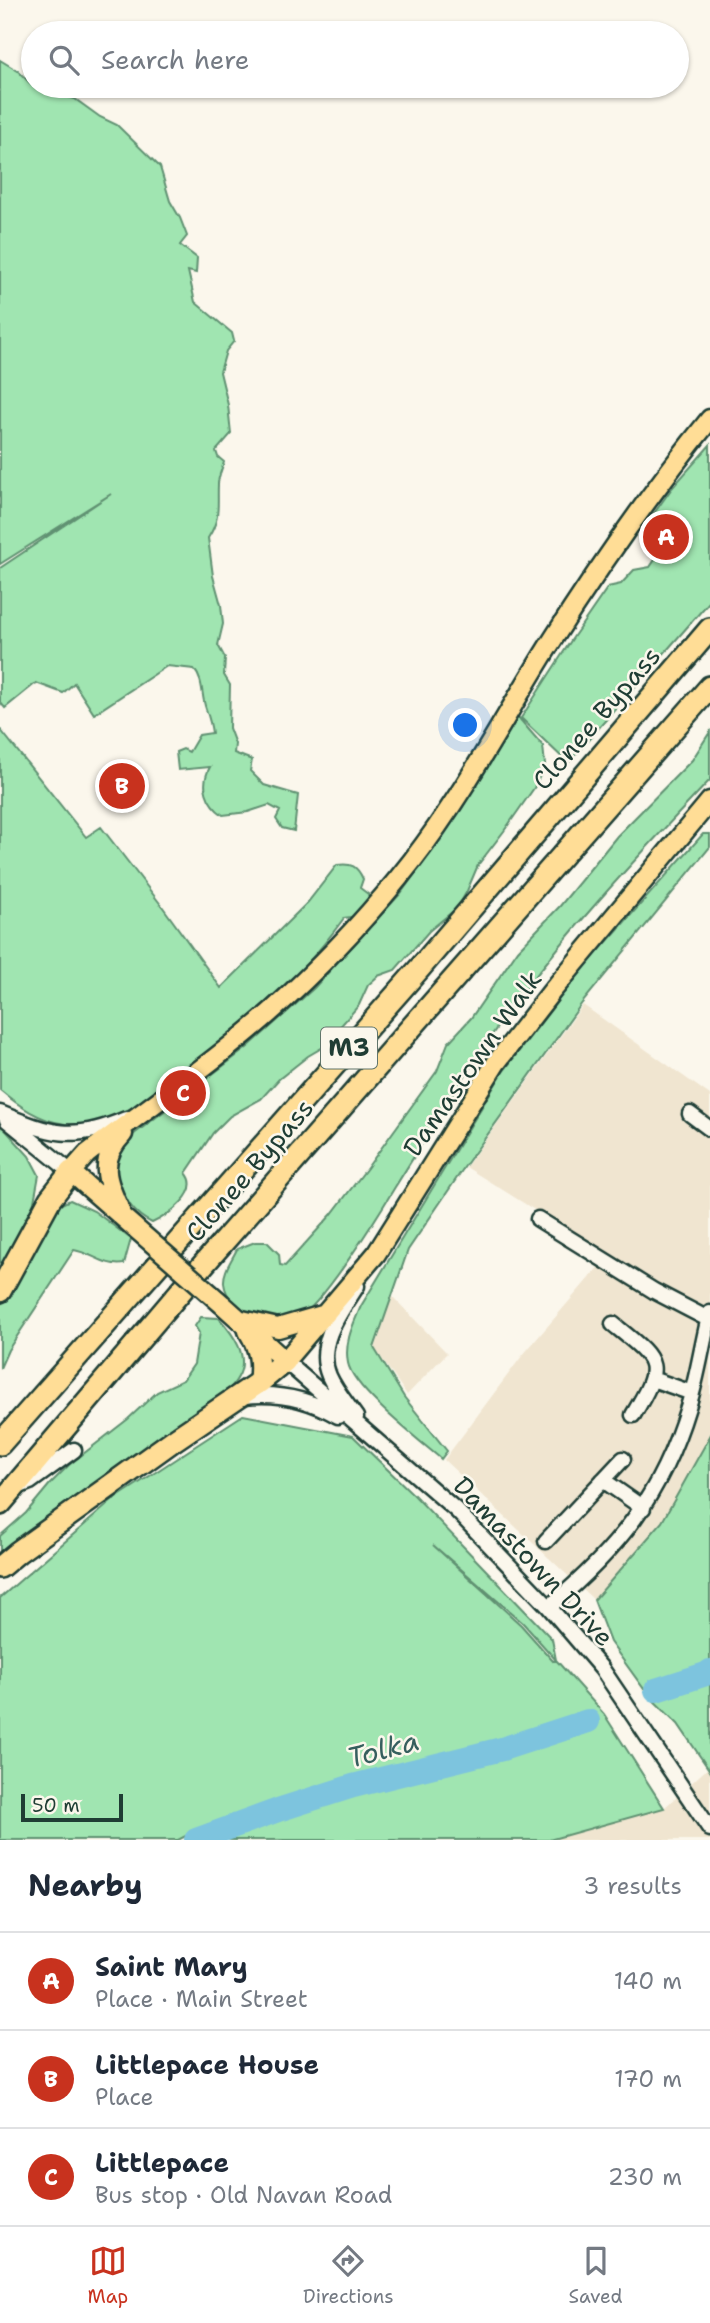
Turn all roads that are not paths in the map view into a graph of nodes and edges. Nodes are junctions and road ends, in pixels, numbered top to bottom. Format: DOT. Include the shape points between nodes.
graph roads {
  1 [pos="710,419"];
  2 [pos="710,629"];
  3 [pos="710,687"];
  4 [pos="710,801"];
  5 [pos="142,1113"];
  6 [pos="0,1114"];
  7 [pos="690,1114"];
  8 [pos="710,1129"];
  9 [pos="71,1172"];
  10 [pos="538,1219"];
  11 [pos="129,1222"];
  12 [pos="376,1254"];
  13 [pos="0,1290"];
  14 [pos="326,1314"];
  15 [pos="709,1316"];
  16 [pos="241,1321"];
  17 [pos="613,1324"];
  18 [pos="285,1361"];
  19 [pos="652,1379"];
  20 [pos="258,1383"];
  21 [pos="692,1393"];
  22 [pos="238,1396"];
  23 [pos="632,1415"];
  24 [pos="367,1432"];
  25 [pos="0,1444"];
  26 [pos="74,1450"];
  27 [pos="623,1459"];
  28 [pos="603,1480"];
  29 [pos="7,1496"];
  30 [pos="643,1508"];
  31 [pos="546,1541"];
  32 [pos="0,1567"];
  33 [pos="549,1607"];
  34 [pos="710,1829"];
  1 -- 5 [label="main road" via="618,540 451,807 369,914 286,999"];
  2 -- 25 [label="highway, Clonee Bypass / M3" via="410,979"];
  3 -- 29 [label="highway, Clonee Bypass / M3"];
  4 -- 12 [label="main road, Damastown Walk" via="496,1063"];
  5 -- 6 [label="street" via="104,1128 68,1134 48,1132"];
  5 -- 9 [label="main road"];
  5 -- 11 [label="main road" via="107,1159 108,1184"];
  6 -- 9 [label="street"];
  7 -- 8 [label="street"];
  9 -- 11 [label="main road"];
  9 -- 13 [label="highway" via="50,1199"];
  10 -- 15 [label="street" via="654,1291"];
  11 -- 16 [label="main road, bridge"];
  12 -- 14 [label="main road, Damastown Walk"];
  12 -- 24 [label="street" via="335,1322 325,1351 329,1377"];
  14 -- 16 [label="main road" via="278,1328"];
  14 -- 18 [label="main road, Damastown Walk"];
  15 -- 21 [label="street"];
  16 -- 18 [label="main road"];
  16 -- 20 [label="main road" via="258,1349"];
  17 -- 19 [label="street" via="644,1350 653,1364"];
  18 -- 20 [label="highway"];
  18 -- 24 [label="street, Damastown Drive"];
  19 -- 21 [label="street"];
  19 -- 23 [label="street"];
  20 -- 22 [label="highway"];
  21 -- 30 [label="street"];
  22 -- 24 [label="street" via="305,1400"];
  22 -- 32 [label="highway"];
  24 -- 33 [label="street, Damastown Drive" via="456,1510"];
  26 -- 29 [label="street"];
  27 -- 28 [label="street"];
  28 -- 30 [label="street"];
  28 -- 31 [label="street"];
  30 -- 33 [label="street" via="585,1577"];
  33 -- 34 [label="street, Damastown Drive" via="602,1670"];
}
